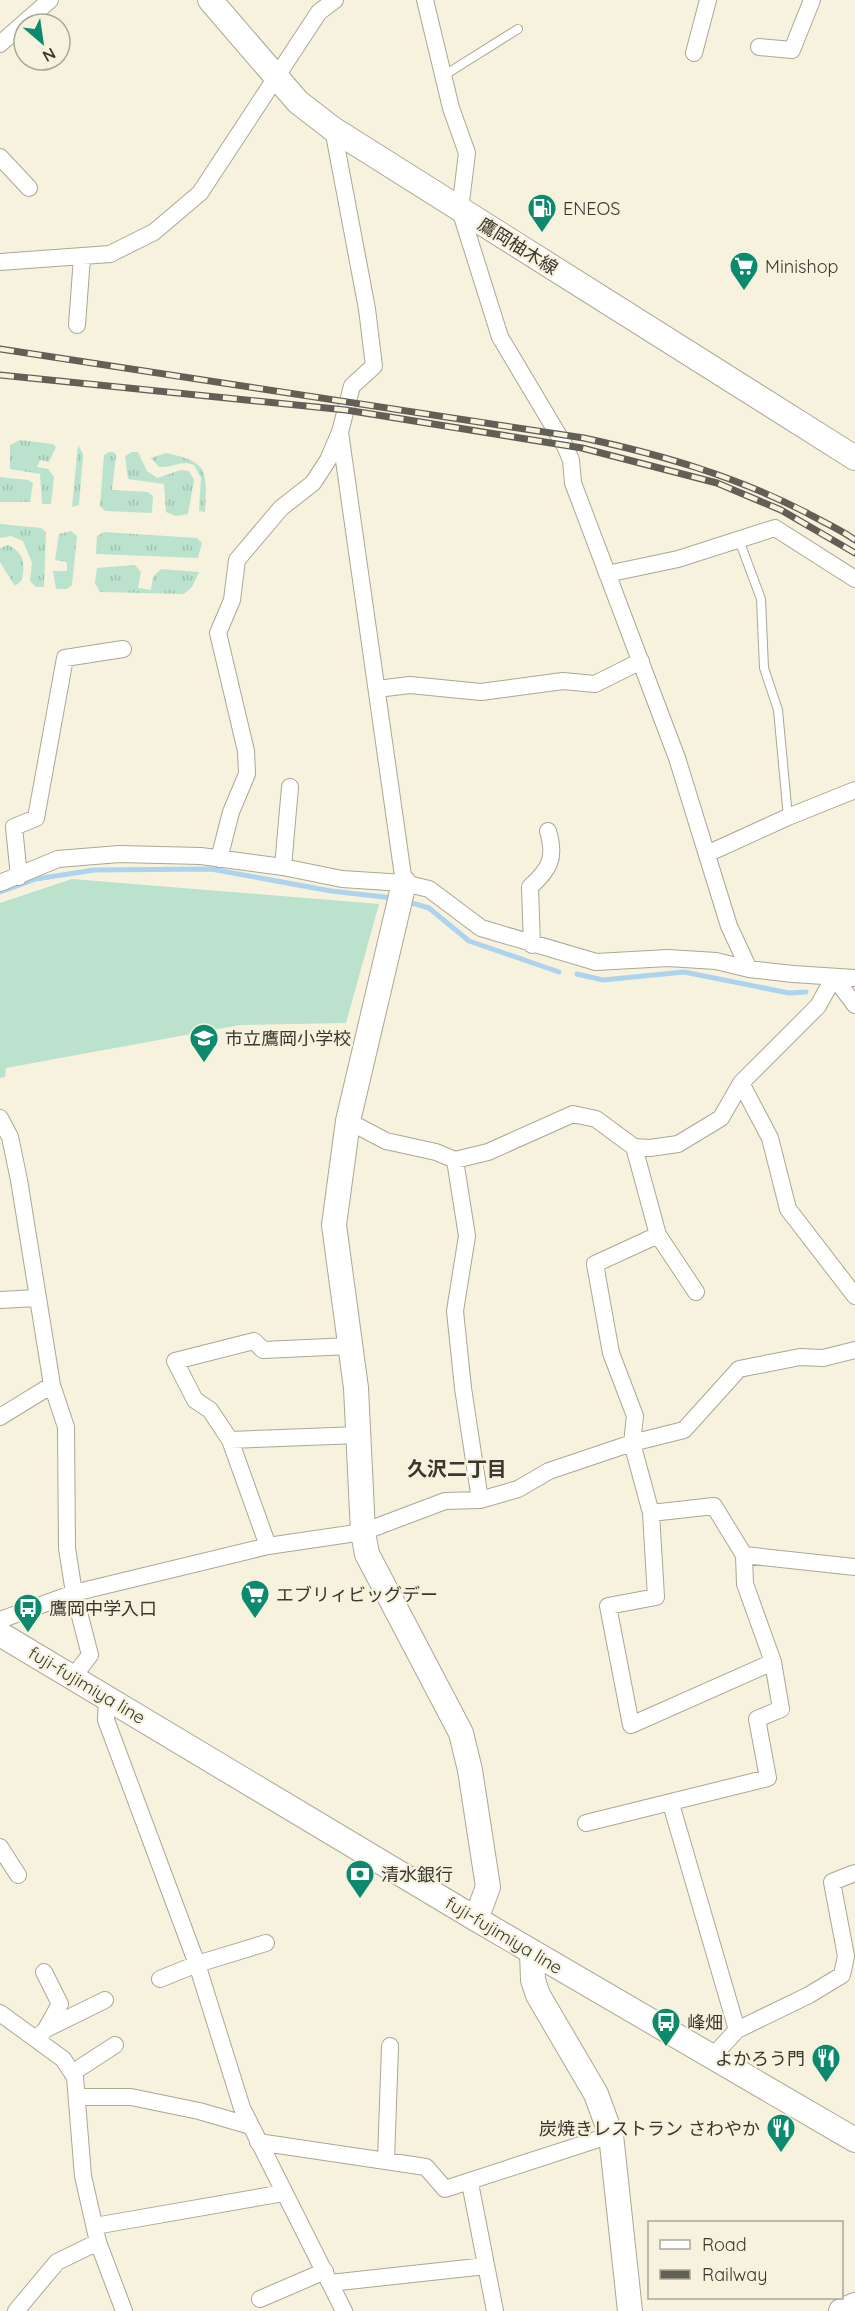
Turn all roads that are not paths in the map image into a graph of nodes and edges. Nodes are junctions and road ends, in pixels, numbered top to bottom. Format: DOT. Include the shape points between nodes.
graph roads {
  1 [pos="50,0"];
  2 [pos="210,0"];
  3 [pos="334,0"];
  4 [pos="425,0"];
  5 [pos="708,0"];
  6 [pos="812,0"];
  7 [pos="518,29"];
  8 [pos="0,44"];
  9 [pos="759,48"];
  10 [pos="694,53"];
  11 [pos="443,76"];
  12 [pos="276,77"];
  13 [pos="333,129"];
  14 [pos="0,157"];
  15 [pos="29,188"];
  16 [pos="460,210"];
  17 [pos="82,257"];
  18 [pos="0,262"];
  19 [pos="77,325"];
  20 [pos="340,432"];
  21 [pos="855,458"];
  22 [pos="739,540"];
  23 [pos="607,574"];
  24 [pos="855,579"];
  25 [pos="123,648"];
  26 [pos="641,661"];
  27 [pos="377,689"];
  28 [pos="290,787"];
  29 [pos="855,790"];
  30 [pos="788,817"];
  31 [pos="548,831"];
  32 [pos="709,853"];
  33 [pos="219,859"];
  34 [pos="282,867"];
  35 [pos="19,877"];
  36 [pos="0,883"];
  37 [pos="403,886"];
  38 [pos="532,945"];
  39 [pos="749,969"];
  40 [pos="834,977"];
  41 [pos="855,978"];
  42 [pos="855,1005"];
  43 [pos="741,1083"];
  44 [pos="0,1118"];
  45 [pos="348,1121"];
  46 [pos="634,1146"];
  47 [pos="455,1160"];
  48 [pos="658,1235"];
  49 [pos="696,1292"];
  50 [pos="855,1296"];
  51 [pos="37,1298"];
  52 [pos="0,1300"];
  53 [pos="350,1346"];
  54 [pos="855,1350"];
  55 [pos="52,1385"];
  56 [pos="0,1417"];
  57 [pos="360,1435"];
  58 [pos="230,1440"];
  59 [pos="632,1443"];
  60 [pos="480,1500"];
  61 [pos="651,1513"];
  62 [pos="363,1532"];
  63 [pos="268,1546"];
  64 [pos="744,1555"];
  65 [pos="855,1567"];
  66 [pos="74,1593"];
  67 [pos="0,1620"];
  68 [pos="0,1634"];
  69 [pos="773,1662"];
  70 [pos="73,1677"];
  71 [pos="107,1697"];
  72 [pos="671,1804"];
  73 [pos="586,1823"];
  74 [pos="0,1847"];
  75 [pos="855,1874"];
  76 [pos="18,1875"];
  77 [pos="476,1919"];
  78 [pos="266,1942"];
  79 [pos="532,1952"];
  80 [pos="197,1964"];
  81 [pos="44,1972"];
  82 [pos="849,1974"];
  83 [pos="160,1979"];
  84 [pos="105,2000"];
  85 [pos="0,2013"];
  86 [pos="737,2030"];
  87 [pos="41,2034"];
  88 [pos="115,2045"];
  89 [pos="390,2046"];
  90 [pos="712,2057"];
  91 [pos="72,2073"];
  92 [pos="79,2097"];
  93 [pos="250,2126"];
  94 [pos="611,2135"];
  95 [pos="855,2140"];
  96 [pos="258,2142"];
  97 [pos="386,2161"];
  98 [pos="470,2183"];
  99 [pos="284,2193"];
  100 [pos="96,2234"];
  101 [pos="486,2266"];
  102 [pos="327,2277"];
  103 [pos="260,2299"];
  104 [pos="855,2305"];
  105 [pos="16,2311"];
  106 [pos="124,2311"];
  107 [pos="344,2311"];
  108 [pos="495,2311"];
  109 [pos="630,2311"];
  110 [pos="841,2311"];
  1 -- 8 [label="street"];
  2 -- 12 [label="main road, 鷹岡柚木線"];
  3 -- 12 [label="street" via="319,12"];
  4 -- 11 [label="street"];
  5 -- 10 [label="street"];
  6 -- 9 [label="street" via="792,50"];
  7 -- 11 [label="lane"];
  11 -- 16 [label="street" via="467,153"];
  12 -- 13 [label="main road, 鷹岡柚木線" via="298,102"];
  12 -- 17 [label="street" via="200,192 154,232 110,254"];
  13 -- 16 [label="main road, 鷹岡柚木線"];
  13 -- 20 [label="street" via="374,366 352,386"];
  14 -- 15 [label="street"];
  16 -- 21 [label="main road, 鷹岡柚木線"];
  16 -- 23 [label="street" via="500,337 561,435 571,459 573,483"];
  17 -- 18 [label="street"];
  17 -- 19 [label="street"];
  20 -- 27 [label="street"];
  20 -- 33 [label="street" via="313,483 281,508 237,560 232,600 218,633 246,751 247,774 231,812"];
  22 -- 23 [label="street" via="678,559"];
  22 -- 24 [label="street" via="775,528"];
  22 -- 30 [label="lane" via="761,599 764,668 778,710"];
  23 -- 26 [label="street"];
  25 -- 35 [label="street" via="64,658 36,818 14,827"];
  26 -- 27 [label="street" via="595,684 563,681 481,692 410,685"];
  26 -- 32 [label="street"];
  27 -- 37 [label="street"];
  28 -- 34 [label="street"];
  29 -- 30 [label="street"];
  30 -- 32 [label="street"];
  31 -- 38 [label="street" via="554,849 546,872 530,887"];
  32 -- 39 [label="street" via="729,926"];
  33 -- 34 [label="street"];
  33 -- 35 [label="street" via="119,854 58,859"];
  34 -- 37 [label="street"];
  35 -- 36 [label="street"];
  37 -- 38 [label="street" via="429,889 481,928"];
  37 -- 45 [label="main road"];
  38 -- 39 [label="street" via="596,962 668,958 716,961"];
  39 -- 40 [label="street"];
  40 -- 41 [label="street"];
  40 -- 42 [label="street"];
  40 -- 43 [label="street" via="818,1006"];
  43 -- 46 [label="street" via="721,1118 678,1144"];
  43 -- 50 [label="street" via="770,1138 788,1209"];
  44 -- 51 [label="street" via="10,1137 19,1180"];
  45 -- 47 [label="street" via="386,1141"];
  45 -- 53 [label="main road" via="334,1225"];
  46 -- 47 [label="street" via="596,1119 573,1114 488,1152"];
  46 -- 48 [label="street"];
  47 -- 60 [label="street" via="467,1236 455,1311"];
  48 -- 49 [label="street"];
  48 -- 59 [label="street" via="595,1263 611,1353 635,1416"];
  51 -- 52 [label="street"];
  51 -- 55 [label="street"];
  53 -- 57 [label="main road"];
  53 -- 58 [label="street" via="263,1350 254,1341 175,1361 195,1400 210,1410"];
  54 -- 59 [label="street" via="740,1369 684,1430"];
  55 -- 56 [label="street"];
  55 -- 66 [label="street" via="66,1427 67,1548"];
  57 -- 58 [label="street"];
  57 -- 62 [label="main road"];
  58 -- 63 [label="street"];
  59 -- 60 [label="street" via="549,1471 518,1489"];
  59 -- 61 [label="street"];
  60 -- 62 [label="street" via="445,1501"];
  61 -- 64 [label="street" via="714,1506"];
  61 -- 69 [label="street" via="656,1597 608,1606 632,1725"];
  62 -- 63 [label="street"];
  62 -- 77 [label="main road" via="367,1554 461,1733 489,1887"];
  63 -- 66 [label="street"];
  64 -- 65 [label="street"];
  64 -- 69 [label="street" via="745,1584"];
  66 -- 67 [label="street"];
  66 -- 70 [label="street" via="90,1655"];
  68 -- 70 [label="main road, fuji-fujimiya line"];
  69 -- 72 [label="street" via="781,1709 757,1719 768,1778"];
  70 -- 71 [label="main road, fuji-fujimiya line"];
  71 -- 77 [label="main road, fuji-fujimiya line"];
  71 -- 80 [label="street" via="106,1720"];
  72 -- 73 [label="street"];
  72 -- 86 [label="street"];
  74 -- 76 [label="street"];
  75 -- 82 [label="street" via="832,1882"];
  77 -- 79 [label="main road, fuji-fujimiya line"];
  78 -- 80 [label="street"];
  79 -- 90 [label="main road, fuji-fujimiya line"];
  79 -- 94 [label="main road" via="538,1995 596,2094"];
  80 -- 83 [label="street"];
  80 -- 93 [label="street"];
  81 -- 87 [label="street" via="60,2004"];
  82 -- 86 [label="street"];
  84 -- 87 [label="street"];
  85 -- 87 [label="street"];
  86 -- 90 [label="street"];
  87 -- 91 [label="street"];
  88 -- 91 [label="street"];
  89 -- 97 [label="street"];
  90 -- 95 [label="main road, fuji-fujimiya line"];
  91 -- 92 [label="street"];
  92 -- 93 [label="street" via="131,2097 199,2110"];
  92 -- 100 [label="street" via="83,2176"];
  93 -- 96 [label="street"];
  94 -- 98 [label="street"];
  94 -- 109 [label="main road"];
  96 -- 97 [label="street"];
  96 -- 99 [label="street"];
  97 -- 98 [label="street" via="426,2167 445,2189"];
  98 -- 101 [label="street"];
  99 -- 100 [label="street"];
  99 -- 102 [label="street"];
  100 -- 105 [label="street" via="57,2262"];
  100 -- 106 [label="street"];
  101 -- 102 [label="street"];
  101 -- 108 [label="street"];
  102 -- 103 [label="street"];
  102 -- 107 [label="street"];
  104 -- 110 [label="main road"];
}
